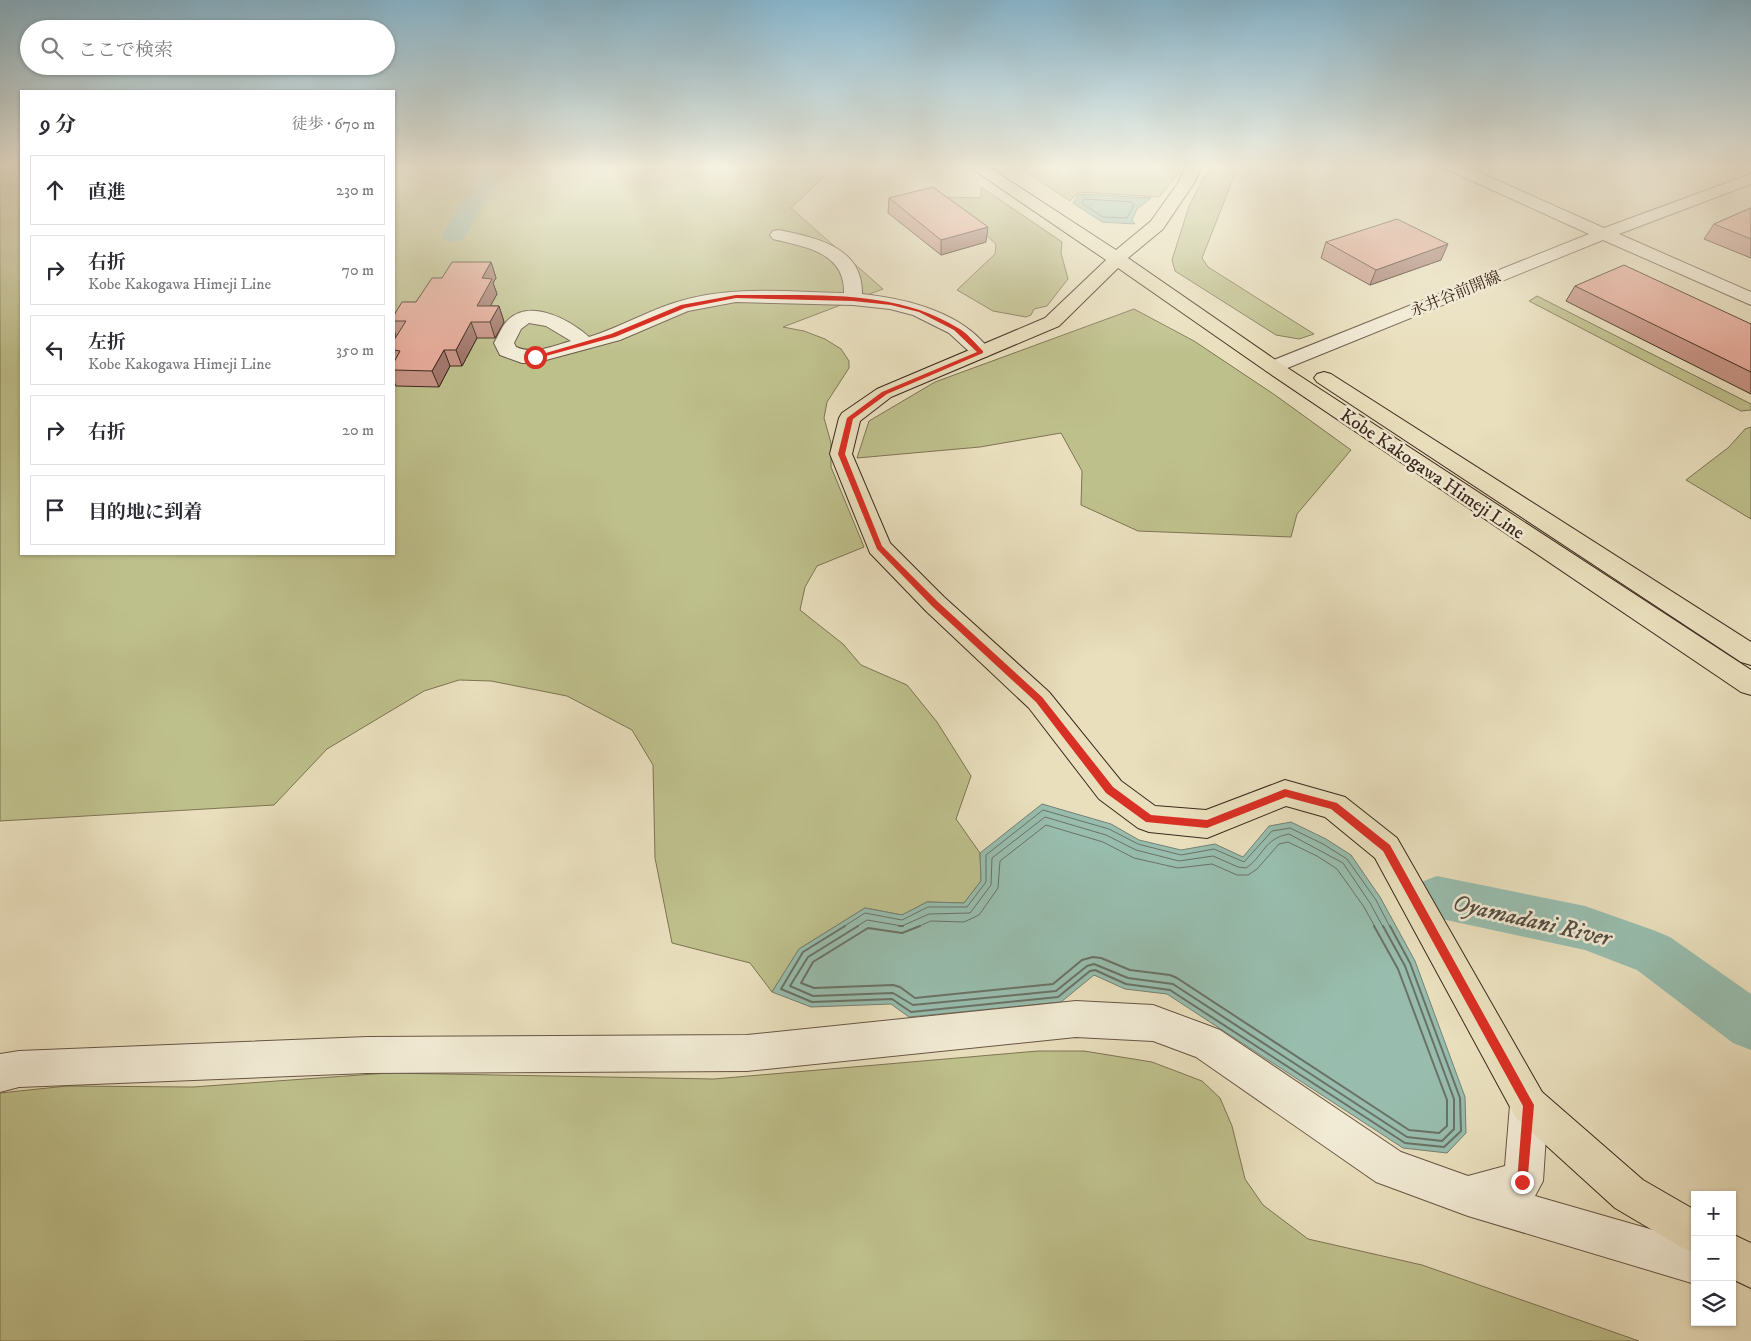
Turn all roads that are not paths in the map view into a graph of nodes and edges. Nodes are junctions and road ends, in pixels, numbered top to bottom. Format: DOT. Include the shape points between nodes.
graph roads {
  1 [pos="1080,229"];
  2 [pos="1087,229"];
  3 [pos="1152,229"];
  4 [pos="1591,229"];
  5 [pos="1618,229"];
  6 [pos="1662,229"];
  7 [pos="779,234"];
  8 [pos="1603,234"];
  9 [pos="1626,244"];
  10 [pos="1122,254"];
  11 [pos="853,299"];
  12 [pos="1751,299"];
  13 [pos="584,344"];
  14 [pos="981,352"];
  15 [pos="1291,367"];
  16 [pos="1751,655"];
  17 [pos="1751,684"];
  18 [pos="0,1073"];
  19 [pos="1529,1105"];
  20 [pos="1468,1196"];
  21 [pos="1691,1231"];
  22 [pos="1736,1258"];
  23 [pos="1691,1262"];
  24 [pos="1751,1267"];
  25 [pos="1736,1275"];
  26 [pos="1751,1279"];
  1 -- 10 [label="main road, Kobe Kakogawa Himeji Line"];
  2 -- 10 [label="main road, Kobe Kakogawa Himeji Line"];
  3 -- 10 [label="main road"];
  4 -- 8 [label="street"];
  5 -- 8 [label="street, 永井谷前開線"];
  6 -- 9 [label="street, 永井谷前開線"];
  7 -- 11 [label="street" via="813,243 837,255 852,275"];
  8 -- 9 [label="street"];
  8 -- 15 [label="street, 永井谷前開線"];
  9 -- 12 [label="street"];
  9 -- 15 [label="street, 永井谷前開線" via="1328,359"];
  10 -- 14 [label="main road" via="1052,322"];
  10 -- 15 [label="main road, Kobe Kakogawa Himeji Line"];
  11 -- 13 [label="street" via="736,296 683,306 613,336"];
  11 -- 14 [label="street" via="891,303 920,311 956,329"];
  14 -- 19 [label="main road" via="884,393 850,418 841,454 879,547 1039,700 1110,790 1149,819 1207,824 1285,793 1334,806 1386,848"];
  15 -- 16 [label="main road, Kobe Kakogawa Himeji Line"];
  15 -- 17 [label="main road, Kobe Kakogawa Himeji Line"];
  18 -- 20 [label="street" via="19,1069 367,1055 747,1053 1076,1019 1153,1023 1207,1043 1390,1168"];
  19 -- 20 [label="street" via="1522,1182"];
  19 -- 21 [label="main road" via="1629,1194"];
  20 -- 23 [label="street"];
  22 -- 24 [label="main road"];
  25 -- 26 [label="street"];
}
